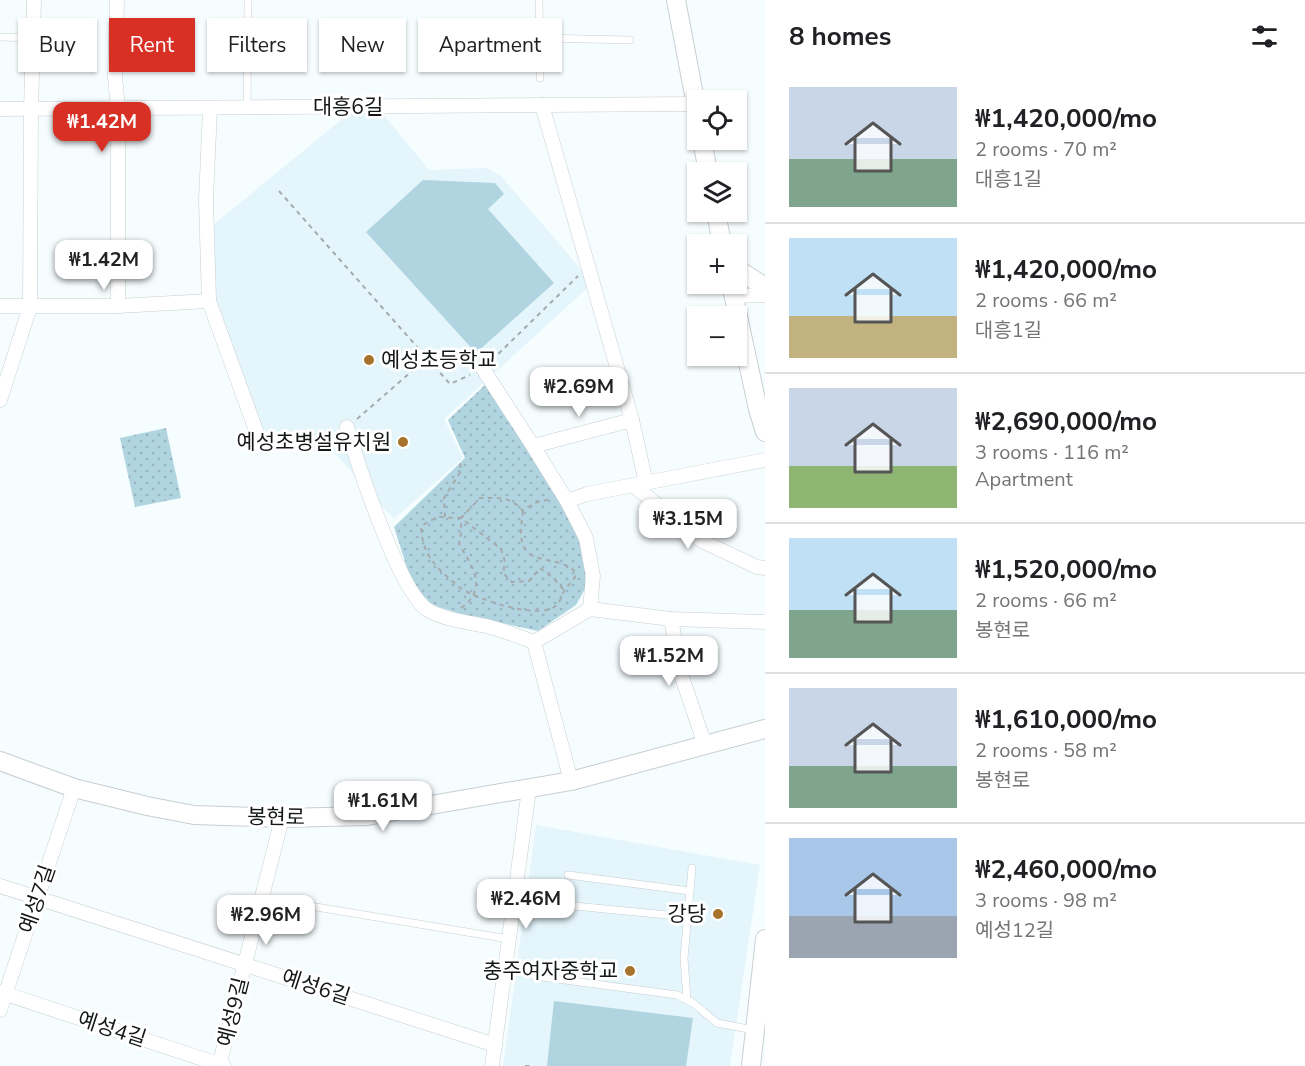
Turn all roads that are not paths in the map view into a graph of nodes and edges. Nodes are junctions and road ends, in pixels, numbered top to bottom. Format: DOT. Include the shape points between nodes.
graph roads {
  1 [pos="34,0"];
  2 [pos="117,0"];
  3 [pos="248,0"];
  4 [pos="539,0"];
  5 [pos="676,0"];
  6 [pos="34,18"];
  7 [pos="539,18"];
  8 [pos="0,37"];
  9 [pos="18,38"];
  10 [pos="562,38"];
  11 [pos="630,40"];
  12 [pos="32,72"];
  13 [pos="540,72"];
  14 [pos="540,78"];
  15 [pos="692,90"];
  16 [pos="542,105"];
  17 [pos="247,107"];
  18 [pos="118,108"];
  19 [pos="210,108"];
  20 [pos="0,109"];
  21 [pos="31,109"];
  22 [pos="687,110"];
  23 [pos="747,275"];
  24 [pos="765,286"];
  25 [pos="747,292"];
  26 [pos="733,294"];
  27 [pos="765,295"];
  28 [pos="209,301"];
  29 [pos="0,306"];
  30 [pos="118,306"];
  31 [pos="30,307"];
  32 [pos="483,369"];
  33 [pos="1,393"];
  34 [pos="632,420"];
  35 [pos="346,427"];
  36 [pos="765,432"];
  37 [pos="258,436"];
  38 [pos="533,446"];
  39 [pos="765,460"];
  40 [pos="640,484"];
  41 [pos="565,499"];
  42 [pos="765,568"];
  43 [pos="590,609"];
  44 [pos="671,619"];
  45 [pos="765,622"];
  46 [pos="534,642"];
  47 [pos="765,729"];
  48 [pos="705,746"];
  49 [pos="0,761"];
  50 [pos="571,782"];
  51 [pos="74,788"];
  52 [pos="529,789"];
  53 [pos="282,818"];
  54 [pos="692,868"];
  55 [pos="568,875"];
  56 [pos="0,886"];
  57 [pos="690,891"];
  58 [pos="38,898"];
  59 [pos="262,898"];
  60 [pos="564,905"];
  61 [pos="688,917"];
  62 [pos="509,939"];
  63 [pos="765,939"];
  64 [pos="245,965"];
  65 [pos="535,976"];
  66 [pos="762,983"];
  67 [pos="3,993"];
  68 [pos="687,1000"];
  69 [pos="0,1010"];
  70 [pos="754,1030"];
  71 [pos="495,1045"];
  72 [pos="221,1066"];
  73 [pos="492,1066"];
  74 [pos="751,1066"];
  1 -- 6 [label="street"];
  2 -- 18 [label="street"];
  3 -- 17 [label="lane"];
  4 -- 7 [label="lane"];
  5 -- 15 [label="street"];
  8 -- 9 [label="lane"];
  10 -- 11 [label="lane"];
  12 -- 21 [label="street"];
  13 -- 14 [label="lane"];
  16 -- 17 [label="street, 대흥6길"];
  16 -- 22 [label="street, 대흥6길"];
  16 -- 34 [label="street"];
  17 -- 19 [label="street, 대흥6길"];
  18 -- 19 [label="street, 대흥6길"];
  18 -- 21 [label="street, 대흥6길"];
  18 -- 30 [label="street"];
  19 -- 28 [label="street" via="206,200"];
  20 -- 21 [label="street, 대흥6길"];
  21 -- 31 [label="street"];
  23 -- 24 [label="street"];
  25 -- 27 [label="street"];
  26 -- 36 [label="street"];
  28 -- 30 [label="street"];
  28 -- 37 [label="street"];
  29 -- 31 [label="street"];
  30 -- 31 [label="street"];
  31 -- 33 [label="street"];
  32 -- 38 [label="street"];
  34 -- 38 [label="street"];
  34 -- 40 [label="street"];
  35 -- 46 [label="street" via="361,476 412,594 427,610"];
  38 -- 41 [label="street"];
  39 -- 40 [label="street"];
  40 -- 41 [label="street"];
  40 -- 42 [label="street" via="702,541"];
  41 -- 43 [label="street" via="586,538 593,576"];
  43 -- 44 [label="street"];
  43 -- 46 [label="street"];
  44 -- 45 [label="street"];
  44 -- 48 [label="street" via="682,677"];
  46 -- 50 [label="street"];
  47 -- 48 [label="street, 봉현로"];
  48 -- 50 [label="street, 봉현로"];
  49 -- 51 [label="street, 봉현로"];
  50 -- 52 [label="street, 봉현로"];
  51 -- 53 [label="street, 봉현로" via="194,815"];
  51 -- 58 [label="street, 예성7길"];
  52 -- 53 [label="street, 봉현로" via="367,816"];
  52 -- 62 [label="street"];
  53 -- 59 [label="street, 예성9길"];
  54 -- 57 [label="lane"];
  55 -- 57 [label="lane"];
  56 -- 58 [label="street, 예성6길"];
  57 -- 61 [label="lane"];
  58 -- 64 [label="street, 예성6길"];
  58 -- 67 [label="street, 예성7길"];
  59 -- 62 [label="lane"];
  59 -- 64 [label="street, 예성9길"];
  60 -- 61 [label="lane"];
  61 -- 68 [label="lane" via="684,958"];
  62 -- 71 [label="street"];
  63 -- 66 [label="street"];
  64 -- 71 [label="street, 예성6길"];
  64 -- 72 [label="street, 예성9길"];
  65 -- 68 [label="lane" via="677,995"];
  66 -- 70 [label="street"];
  67 -- 69 [label="street, 예성7길"];
  67 -- 72 [label="street, 예성4길"];
  68 -- 70 [label="lane" via="717,1023"];
  70 -- 74 [label="street"];
  71 -- 73 [label="street"];
}
